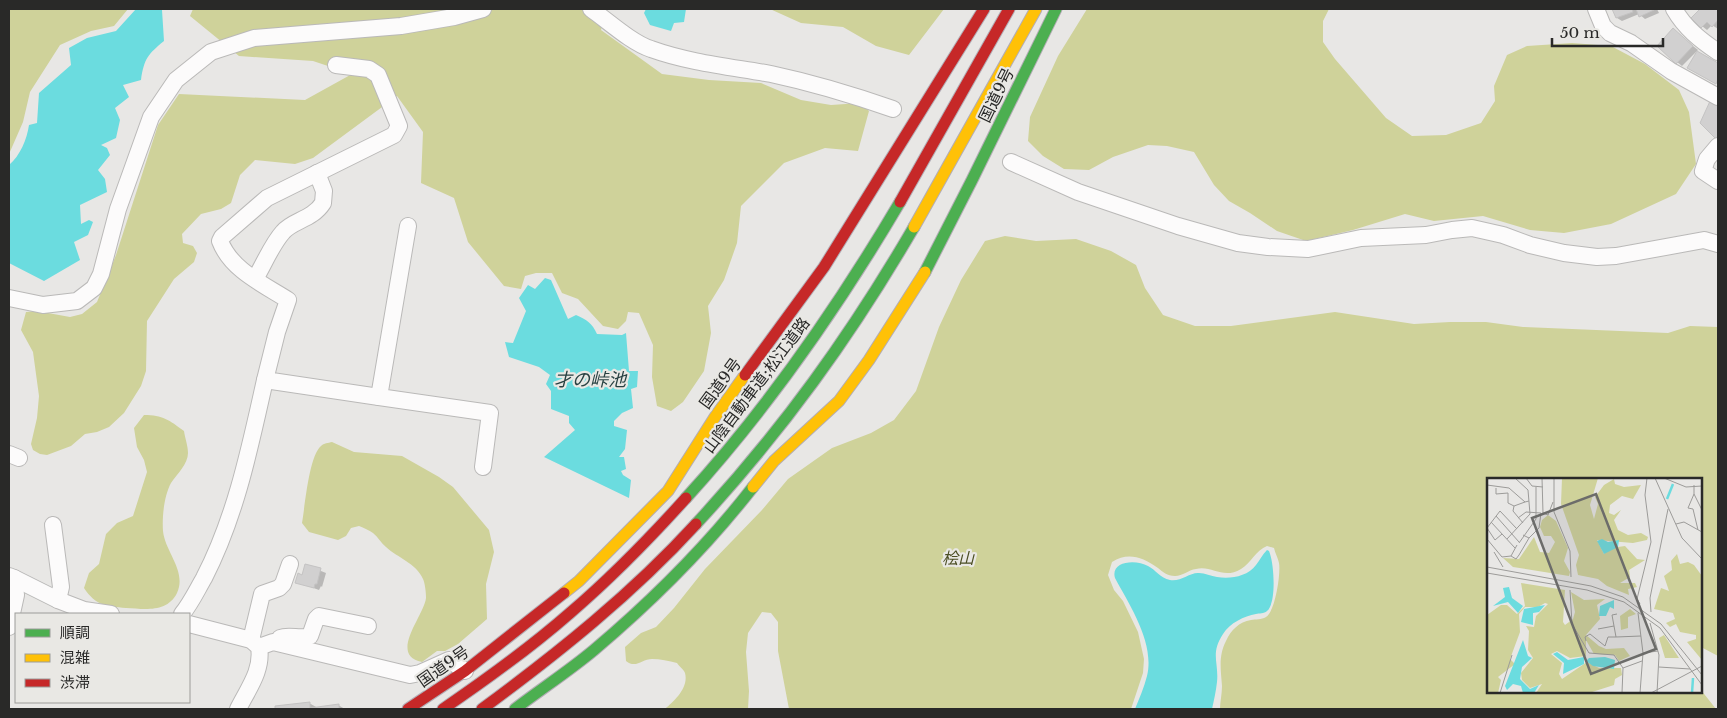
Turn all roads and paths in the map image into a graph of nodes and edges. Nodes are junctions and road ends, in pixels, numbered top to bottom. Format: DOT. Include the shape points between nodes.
graph roads {
  1 [pos="483,9"];
  2 [pos="591,9"];
  3 [pos="984,9"];
  4 [pos="1007,9"];
  5 [pos="1037,9"];
  6 [pos="1056,9"];
  7 [pos="1596,9"];
  8 [pos="1674,9"];
  9 [pos="1718,52"];
  10 [pos="336,65"];
  11 [pos="1718,97"];
  12 [pos="893,109"];
  13 [pos="978,137"];
  14 [pos="1718,146"];
  15 [pos="1012,162"];
  16 [pos="318,173"];
  17 [pos="899,180"];
  18 [pos="1718,181"];
  19 [pos="408,226"];
  20 [pos="1718,244"];
  21 [pos="255,279"];
  22 [pos="9,298"];
  23 [pos="265,380"];
  24 [pos="379,397"];
  25 [pos="816,407"];
  26 [pos="726,422"];
  27 [pos="774,461"];
  28 [pos="483,467"];
  29 [pos="668,491"];
  30 [pos="53,525"];
  31 [pos="290,564"];
  32 [pos="11,577"];
  33 [pos="58,600"];
  34 [pos="104,613"];
  35 [pos="183,613"];
  36 [pos="190,624"];
  37 [pos="368,626"];
  38 [pos="9,627"];
  39 [pos="261,643"];
  40 [pos="465,671"];
  41 [pos="238,709"];
  42 [pos="408,709"];
  43 [pos="444,709"];
  44 [pos="482,709"];
  45 [pos="515,709"];
  1 -- 22 [label="street" via="402,26 254,38 211,52 176,80 151,117 94,288 76,301 52,304"];
  2 -- 12 [label="street" via="650,49 838,90"];
  3 -- 29 [label="highway, 国道9号" via="824,267 715,417"];
  4 -- 17 [label="highway"];
  4 -- 43 [label="highway, 山陰自動車道;松江道路" via="880,235 829,315 737,438 608,580 544,635"];
  5 -- 13 [label="highway"];
  5 -- 44 [label="highway" via="902,247 852,328 800,402 690,531 633,587 558,651"];
  6 -- 27 [label="highway, 国道9号" via="927,268 839,401"];
  7 -- 11 [label="street" via="1610,33"];
  8 -- 9 [label="street" via="1690,30"];
  10 -- 16 [label="street" via="369,69 378,75 399,126 394,135"];
  14 -- 18 [label="street" via="1707,159 1703,171"];
  15 -- 20 [label="street" via="1078,192 1169,223 1238,243 1268,247 1308,248 1361,238 1426,235 1472,228 1530,245 1596,258 1704,240"];
  16 -- 21 [label="street" via="324,191 323,203 308,218 284,230"];
  16 -- 21 [label="street" via="267,198 222,236 222,248 240,270"];
  19 -- 24 [label="street"];
  21 -- 23 [label="street" via="288,300"];
  23 -- 24 [label="street"];
  23 -- 35 [label="street" via="234,507 214,559"];
  24 -- 28 [label="street" via="490,413"];
  25 -- 27 [label="highway"];
  26 -- 29 [label="highway"];
  27 -- 45 [label="highway, 国道9号" via="744,499 654,596 593,652"];
  29 -- 40 [label="highway, 国道9号" via="579,581"];
  30 -- 33 [label="street" via="62,587"];
  31 -- 39 [label="street" via="283,584 262,594"];
  32 -- 33 [label="street"];
  32 -- 38 [label="street" via="16,595"];
  33 -- 34 [label="street" via="84,610"];
  36 -- 39 [label="street"];
  37 -- 39 [label="street" via="319,616 306,638 283,637"];
  39 -- 40 [label="street" via="410,675 449,660"];
  39 -- 41 [label="street" via="259,669"];
  40 -- 42 [label="highway, 国道9号"];
}
